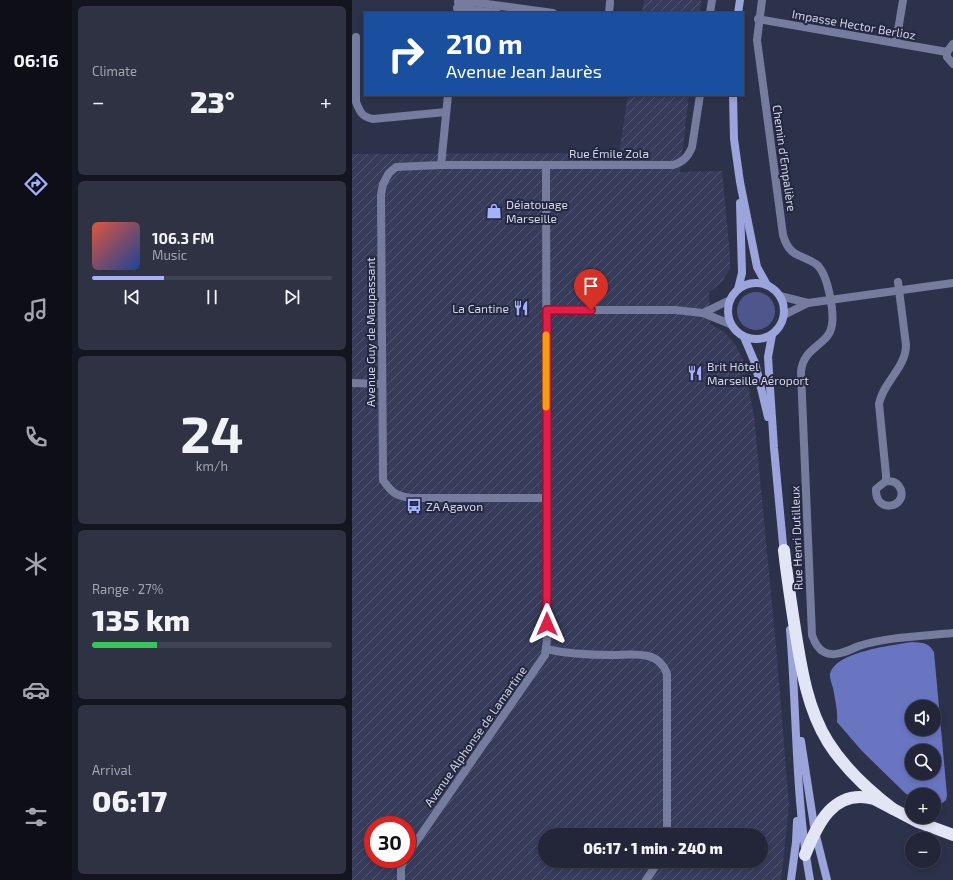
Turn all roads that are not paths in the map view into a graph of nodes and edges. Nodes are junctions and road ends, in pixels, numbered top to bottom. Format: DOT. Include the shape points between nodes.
graph roads {
  1 [pos="712,0"];
  2 [pos="740,0"];
  3 [pos="762,0"];
  4 [pos="903,0"];
  5 [pos="610,2"];
  6 [pos="457,6"];
  7 [pos="491,12"];
  8 [pos="546,12"];
  9 [pos="609,12"];
  10 [pos="710,12"];
  11 [pos="738,12"];
  12 [pos="758,19"];
  13 [pos="356,37"];
  14 [pos="896,43"];
  15 [pos="953,44"];
  16 [pos="946,52"];
  17 [pos="953,64"];
  18 [pos="448,96"];
  19 [pos="700,96"];
  20 [pos="733,96"];
  21 [pos="446,112"];
  22 [pos="441,165"];
  23 [pos="546,165"];
  24 [pos="740,182"];
  25 [pos="953,283"];
  26 [pos="767,285"];
  27 [pos="898,286"];
  28 [pos="738,289"];
  29 [pos="780,296"];
  30 [pos="730,300"];
  31 [pos="830,300"];
  32 [pos="808,303"];
  33 [pos="547,310"];
  34 [pos="703,313"];
  35 [pos="784,315"];
  36 [pos="730,324"];
  37 [pos="772,335"];
  38 [pos="744,337"];
  39 [pos="352,384"];
  40 [pos="382,384"];
  41 [pos="774,448"];
  42 [pos="886,481"];
  43 [pos="546,498"];
  44 [pos="784,550"];
  45 [pos="953,633"];
  46 [pos="546,649"];
  47 [pos="794,683"];
  48 [pos="799,796"];
  49 [pos="894,809"];
  50 [pos="667,828"];
  51 [pos="815,832"];
  52 [pos="953,835"];
  53 [pos="416,842"];
  54 [pos="805,856"];
  55 [pos="401,868"];
  56 [pos="654,868"];
  57 [pos="401,880"];
  58 [pos="646,880"];
  59 [pos="791,880"];
  60 [pos="810,880"];
  61 [pos="827,880"];
  1 -- 10 [label="street"];
  2 -- 11 [label="main road"];
  3 -- 12 [label="street, Chemin d'Empalière"];
  4 -- 14 [label="street"];
  5 -- 9 [label="street"];
  6 -- 7 [label="street"];
  6 -- 8 [label="street" via="472,2"];
  12 -- 14 [label="street, Impasse Hector Berlioz"];
  12 -- 31 [label="street, Chemin d'Empalière" via="757,40 784,235 790,250 821,269"];
  13 -- 21 [label="street" via="356,102 364,117 373,119"];
  14 -- 16 [label="street, Impasse Hector Berlioz"];
  15 -- 16 [label="street"];
  16 -- 17 [label="street"];
  18 -- 21 [label="street"];
  19 -- 23 [label="street, Rue Émile Zola" via="692,147 682,161 673,165"];
  20 -- 24 [label="main road" via="734,139"];
  21 -- 22 [label="street"];
  22 -- 23 [label="street, Avenue Guy de Maupassant"];
  22 -- 40 [label="street, Avenue Guy de Maupassant" via="396,167 383,184"];
  23 -- 33 [label="street, Avenue Alphonse de Lamartine"];
  24 -- 26 [label="main road" via="757,268"];
  24 -- 28 [label="main road" via="742,273"];
  25 -- 27 [label="street"];
  26 -- 28 [label="main road" via="752,283"];
  26 -- 29 [label="main road"];
  27 -- 31 [label="street"];
  27 -- 42 [label="street" via="906,352 883,390 879,404"];
  28 -- 30 [label="main road"];
  29 -- 32 [label="street"];
  29 -- 35 [label="main road"];
  30 -- 34 [label="street"];
  30 -- 36 [label="main road"];
  31 -- 32 [label="street"];
  31 -- 45 [label="street, Rue Henri Dutilleux" via="830,333 805,356 801,372 812,635 824,652 834,654 873,642"];
  32 -- 35 [label="street"];
  33 -- 34 [label="street" via="675,310"];
  33 -- 43 [label="street, Avenue Alphonse de Lamartine"];
  34 -- 36 [label="street"];
  35 -- 37 [label="main road" via="778,329"];
  36 -- 38 [label="main road"];
  37 -- 38 [label="main road" via="754,340"];
  37 -- 41 [label="main road" via="768,357"];
  38 -- 41 [label="main road" via="762,385"];
  39 -- 40 [label="street"];
  40 -- 43 [label="street, Avenue Guy de Maupassant" via="382,468 383,480 389,490 399,496 411,498"];
  41 -- 44 [label="main road"];
  43 -- 46 [label="street, Avenue Alphonse de Lamartine"];
  44 -- 47 [label="main road"];
  44 -- 49 [label="highway" via="800,661 814,713 828,742 843,762 863,784"];
  46 -- 50 [label="street" via="569,654 647,656 660,662 665,668"];
  46 -- 53 [label="street, Avenue Alphonse de Lamartine" via="541,662"];
  47 -- 48 [label="main road"];
  47 -- 51 [label="main road"];
  48 -- 54 [label="main road"];
  48 -- 59 [label="main road"];
  49 -- 51 [label="highway" via="866,797 846,800 829,810"];
  49 -- 52 [label="highway" via="918,822"];
  51 -- 54 [label="highway"];
  51 -- 61 [label="main road"];
  54 -- 60 [label="main road"];
  55 -- 57 [label="street"];
  56 -- 58 [label="street"];
}
